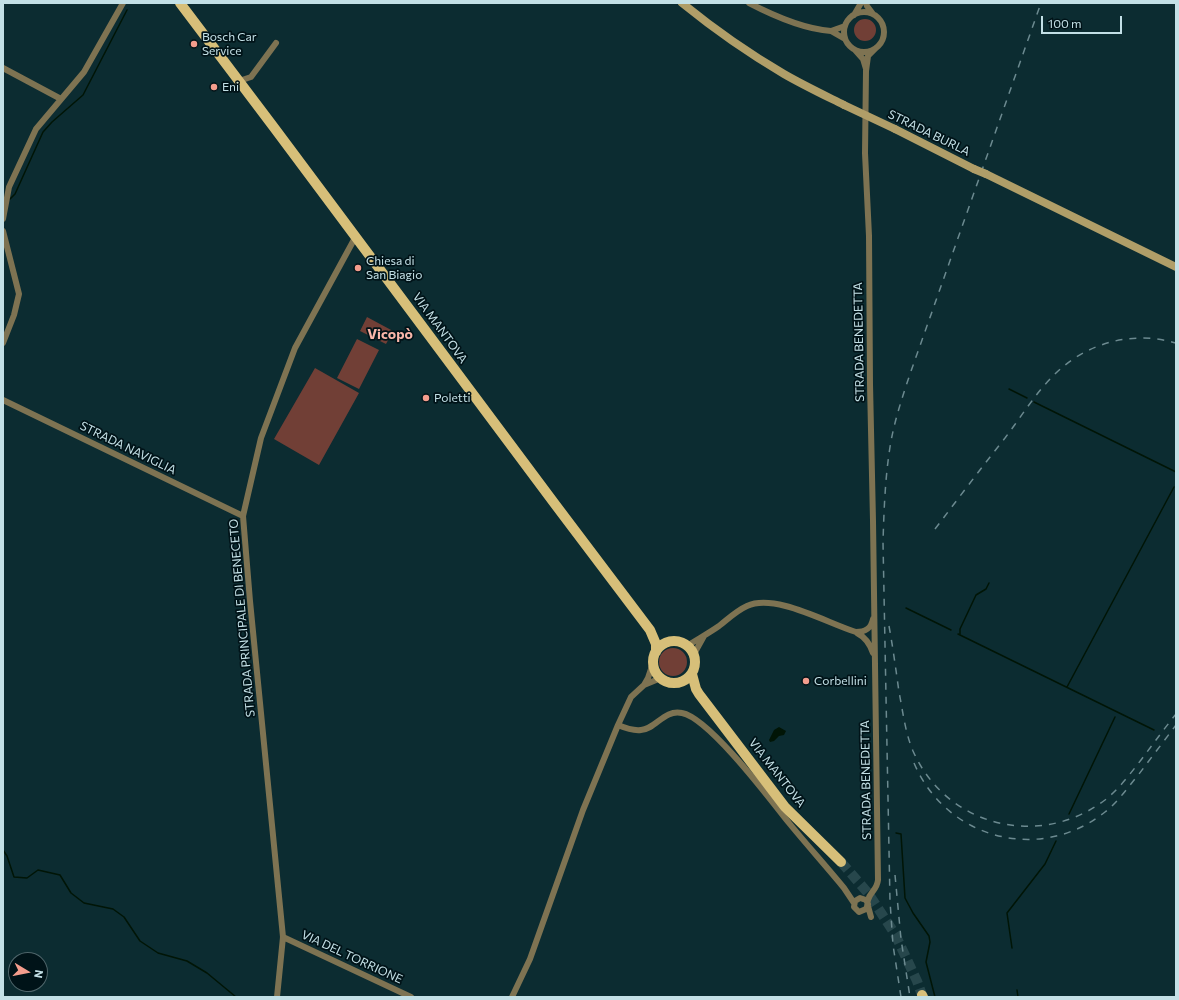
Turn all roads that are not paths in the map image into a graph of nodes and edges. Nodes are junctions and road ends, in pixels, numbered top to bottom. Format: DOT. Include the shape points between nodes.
graph roads {
  1 [pos="122,3"];
  2 [pos="180,3"];
  3 [pos="682,3"];
  4 [pos="749,3"];
  5 [pos="861,3"];
  6 [pos="866,3"];
  7 [pos="854,14"];
  8 [pos="873,14"];
  9 [pos="845,26"];
  10 [pos="831,31"];
  11 [pos="845,39"];
  12 [pos="276,43"];
  13 [pos="876,48"];
  14 [pos="855,50"];
  15 [pos="3,68"];
  16 [pos="866,71"];
  17 [pos="239,81"];
  18 [pos="61,99"];
  19 [pos="3,219"];
  20 [pos="3,231"];
  21 [pos="356,236"];
  22 [pos="1176,268"];
  23 [pos="3,343"];
  24 [pos="3,400"];
  25 [pos="243,516"];
  26 [pos="875,614"];
  27 [pos="650,630"];
  28 [pos="867,630"];
  29 [pos="856,632"];
  30 [pos="704,636"];
  31 [pos="867,641"];
  32 [pos="670,642"];
  33 [pos="874,644"];
  34 [pos="691,650"];
  35 [pos="656,652"];
  36 [pos="874,661"];
  37 [pos="653,663"];
  38 [pos="692,674"];
  39 [pos="661,678"];
  40 [pos="680,683"];
  41 [pos="644,685"];
  42 [pos="699,694"];
  43 [pos="618,725"];
  44 [pos="841,862"];
  45 [pos="283,937"];
  46 [pos="277,997"];
  47 [pos="411,997"];
  48 [pos="512,997"];
  1 -- 18 [label="street" via="84,72"];
  2 -- 17 [label="main road, VIA MANTOVA"];
  3 -- 22 [label="main road, STRADA BURLA, bridge" via="728,38 791,78"];
  4 -- 10 [label="street" via="798,24"];
  5 -- 7 [label="street"];
  6 -- 8 [label="street, STRADA BENEDETTA"];
  7 -- 8 [label="street"];
  7 -- 9 [label="street"];
  8 -- 13 [label="street, STRADA BENEDETTA" via="883,28 881,41"];
  9 -- 10 [label="street"];
  9 -- 11 [label="street"];
  10 -- 11 [label="street, STRADA BENEDETTA"];
  11 -- 14 [label="street, STRADA BENEDETTA"];
  12 -- 17 [label="street" via="252,77"];
  13 -- 14 [label="street" via="866,52"];
  13 -- 16 [label="street, STRADA BENEDETTA" via="868,56"];
  14 -- 16 [label="street, STRADA BENEDETTA" via="863,59"];
  15 -- 18 [label="street"];
  16 -- 26 [label="street, STRADA BENEDETTA" via="865,153 869,236"];
  17 -- 21 [label="main road, VIA MANTOVA"];
  18 -- 19 [label="street" via="36,129 9,187"];
  20 -- 23 [label="street" via="19,294"];
  21 -- 25 [label="street, STRADA PRINCIPALE DI BENECETO" via="295,348 261,438"];
  21 -- 27 [label="main road, VIA MANTOVA"];
  24 -- 25 [label="street, STRADA NAVIGLIA"];
  25 -- 45 [label="street, STRADA PRINCIPALE DI BENECETO"];
  26 -- 28 [label="street, STRADA BENEDETTA"];
  26 -- 33 [label="street, STRADA BENEDETTA"];
  27 -- 32 [label="main road, VIA MANTOVA"];
  27 -- 35 [label="main road, VIA MANTOVA" via="656,644"];
  28 -- 29 [label="street"];
  28 -- 31 [label="street, STRADA BENEDETTA"];
  28 -- 33 [label="street, STRADA BENEDETTA" via="872,635"];
  29 -- 30 [label="street" via="786,606 760,603 739,610"];
  29 -- 31 [label="street"];
  30 -- 34 [label="street"];
  30 -- 34 [label="street"];
  31 -- 36 [label="street, STRADA BENEDETTA"];
  32 -- 34 [label="main road, VIA MANTOVA" via="676,641"];
  32 -- 35 [label="main road"];
  33 -- 36 [label="street, STRADA BENEDETTA"];
  34 -- 38 [label="main road, VIA MANTOVA" via="696,663"];
  35 -- 37 [label="main road, VIA MANTOVA"];
  36 -- 43 [label="street, STRADA BENEDETTA" via="878,880 876,889 861,905 736,758 702,724 676,712 642,730"];
  37 -- 39 [label="main road"];
  37 -- 41 [label="street"];
  38 -- 40 [label="main road"];
  38 -- 42 [label="main road, VIA MANTOVA"];
  39 -- 40 [label="main road, VIA MANTOVA" via="670,683"];
  39 -- 41 [label="street"];
  40 -- 42 [label="main road, VIA MANTOVA"];
  41 -- 43 [label="street" via="631,697"];
  42 -- 44 [label="main road, VIA MANTOVA" via="785,807"];
  43 -- 48 [label="street" via="583,810 530,959"];
  45 -- 46 [label="street, STRADA PRINCIPALE DI BENECETO"];
  45 -- 47 [label="street, VIA DEL TORRIONE"];
}
